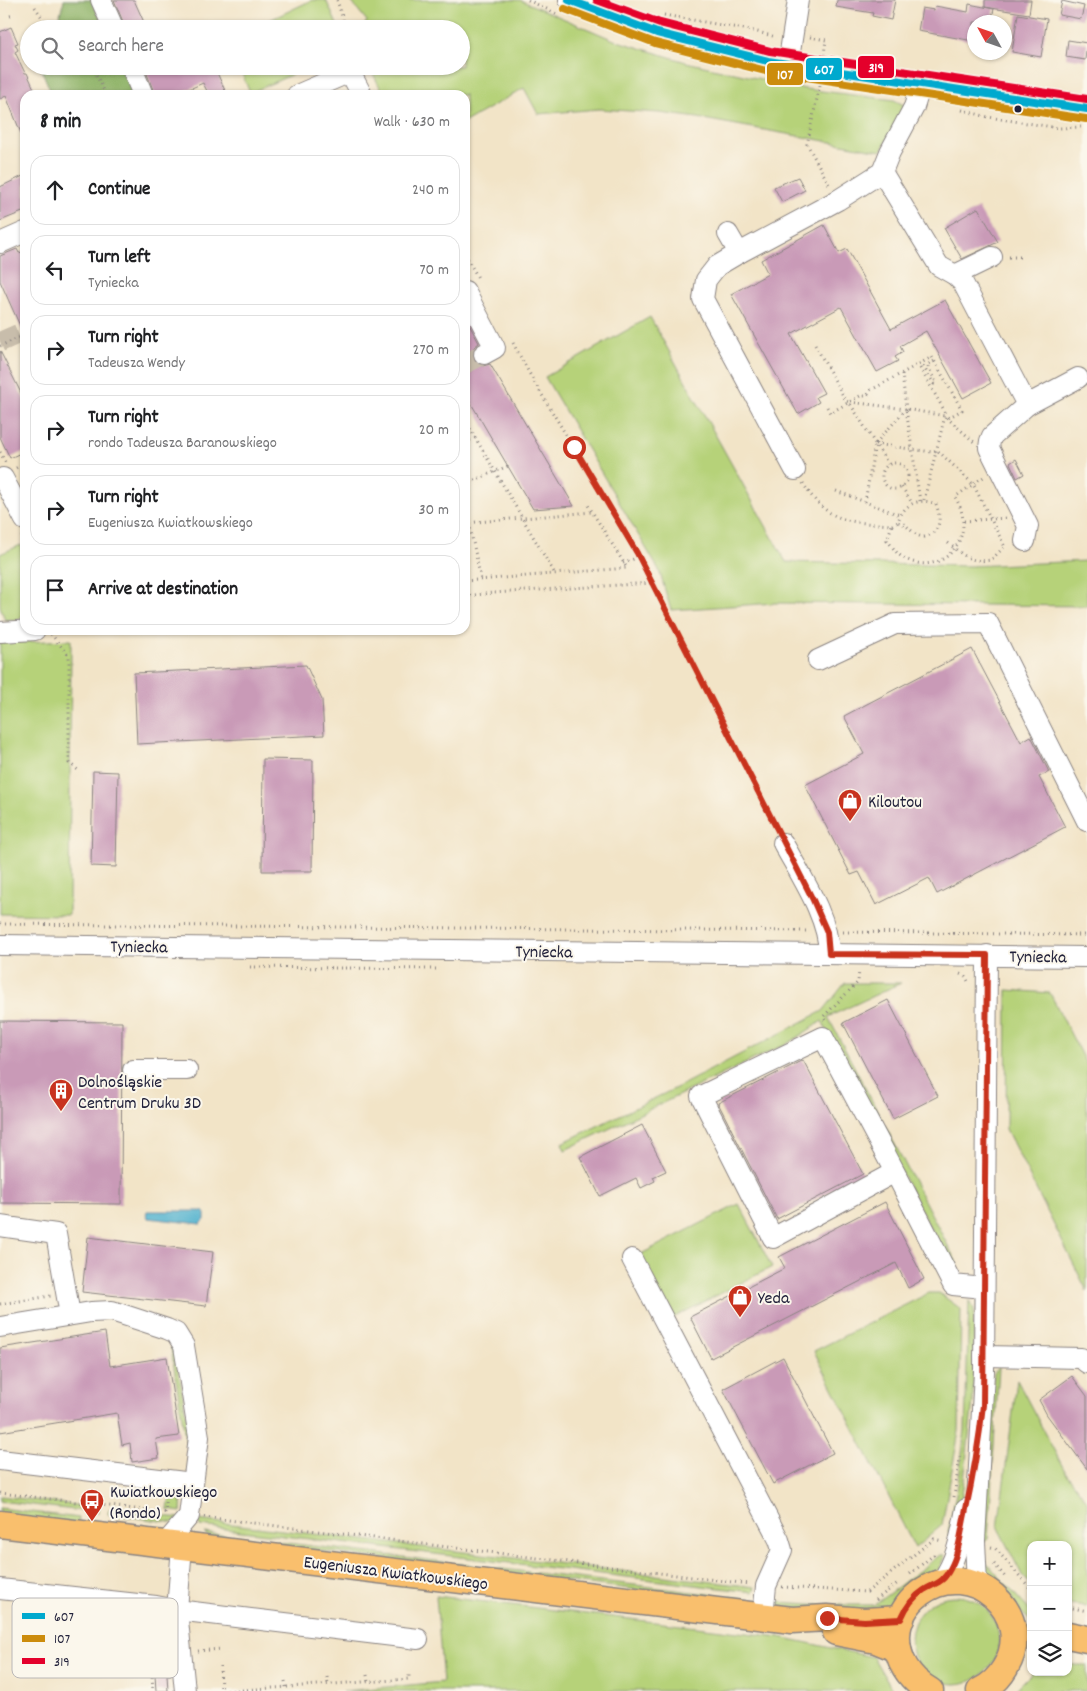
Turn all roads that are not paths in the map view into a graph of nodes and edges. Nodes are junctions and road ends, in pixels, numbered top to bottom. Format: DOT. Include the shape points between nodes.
graph roads {
  1 [pos="101,0"];
  2 [pos="569,0"];
  3 [pos="798,0"];
  4 [pos="110,20"];
  5 [pos="788,65"];
  6 [pos="135,75"];
  7 [pos="343,75"];
  8 [pos="352,75"];
  9 [pos="922,85"];
  10 [pos="142,90"];
  11 [pos="309,90"];
  12 [pos="359,90"];
  13 [pos="1086,118"];
  14 [pos="882,172"];
  15 [pos="20,234"];
  16 [pos="728,234"];
  17 [pos="0,242"];
  18 [pos="739,252"];
  19 [pos="992,257"];
  20 [pos="955,275"];
  21 [pos="472,285"];
  22 [pos="484,354"];
  23 [pos="1078,378"];
  24 [pos="1028,405"];
  25 [pos="795,470"];
  26 [pos="3,478"];
  27 [pos="20,520"];
  28 [pos="1025,541"];
  29 [pos="20,631"];
  30 [pos="0,632"];
  31 [pos="818,660"];
  32 [pos="1087,821"];
  33 [pos="783,843"];
  34 [pos="0,945"];
  35 [pos="829,954"];
  36 [pos="987,955"];
  37 [pos="1087,957"];
  38 [pos="133,1070"];
  39 [pos="187,1070"];
  40 [pos="895,1172"];
  41 [pos="0,1226"];
  42 [pos="632,1259"];
  43 [pos="984,1288"];
  44 [pos="70,1315"];
  45 [pos="0,1327"];
  46 [pos="984,1356"];
  47 [pos="1087,1363"];
  48 [pos="969,1452"];
  49 [pos="0,1460"];
  50 [pos="193,1483"];
  51 [pos="189,1516"];
  52 [pos="0,1524"];
  53 [pos="174,1545"];
  54 [pos="209,1550"];
  55 [pos="941,1582"];
  56 [pos="977,1585"];
  57 [pos="0,1588"];
  58 [pos="87,1598"];
  59 [pos="176,1598"];
  60 [pos="178,1610"];
  61 [pos="763,1616"];
  62 [pos="901,1619"];
  63 [pos="178,1620"];
  64 [pos="792,1620"];
  65 [pos="1021,1627"];
  66 [pos="1072,1636"];
  67 [pos="1087,1638"];
  68 [pos="418,1639"];
  69 [pos="1087,1648"];
  70 [pos="898,1649"];
  71 [pos="1072,1650"];
  72 [pos="1021,1653"];
  73 [pos="185,1691"];
  74 [pos="930,1691"];
  75 [pos="980,1691"];
  1 -- 4 [label="street"];
  2 -- 5 [label="street" via="657,34"];
  3 -- 5 [label="street"];
  5 -- 9 [label="street"];
  6 -- 10 [label="street"];
  7 -- 11 [label="street"];
  8 -- 12 [label="street"];
  9 -- 13 [label="street"];
  9 -- 14 [label="street"];
  14 -- 18 [label="street" via="838,200"];
  14 -- 20 [label="street" via="930,255 939,266"];
  15 -- 17 [label="street"];
  16 -- 18 [label="street"];
  18 -- 25 [label="street" via="717,266 706,280 703,299"];
  19 -- 20 [label="street"];
  20 -- 24 [label="street" via="964,283"];
  21 -- 22 [label="street" via="495,348"];
  23 -- 24 [label="street"];
  24 -- 28 [label="street" via="992,436 989,448 1028,526"];
  26 -- 27 [label="street"];
  29 -- 30 [label="street"];
  31 -- 32 [label="street" via="895,624 988,624"];
  33 -- 35 [label="street" via="827,932"];
  34 -- 35 [label="street, Tyniecka"];
  35 -- 36 [label="street, Tyniecka"];
  36 -- 37 [label="street, Tyniecka"];
  36 -- 43 [label="street"];
  38 -- 39 [label="street"];
  40 -- 40 [label="street" via="823,1037 701,1096 773,1238"];
  40 -- 43 [label="street" via="953,1285"];
  41 -- 44 [label="street" via="56,1234"];
  42 -- 61 [label="street" via="779,1540 782,1550 766,1586"];
  43 -- 46 [label="street"];
  44 -- 45 [label="street"];
  44 -- 50 [label="street" via="112,1311 176,1333 184,1346 199,1437"];
  46 -- 47 [label="street" via="1081,1358"];
  46 -- 48 [label="street" via="983,1405"];
  48 -- 55 [label="street" via="958,1550"];
  48 -- 56 [label="street"];
  49 -- 50 [label="street"];
  50 -- 51 [label="street"];
  51 -- 53 [label="street"];
  51 -- 54 [label="street"];
  52 -- 53 [label="main road, Eugeniusza Kwiatkowskiego"];
  53 -- 54 [label="main road, Eugeniusza Kwiatkowskiego"];
  53 -- 59 [label="street"];
  54 -- 61 [label="main road, Eugeniusza Kwiatkowskiego"];
  55 -- 56 [label="main road" via="966,1581"];
  55 -- 62 [label="main road" via="916,1595"];
  56 -- 65 [label="main road" via="996,1597"];
  57 -- 58 [label="street"];
  60 -- 68 [label="street"];
  61 -- 64 [label="main road, Eugeniusza Kwiatkowskiego"];
  62 -- 64 [label="main road, Eugeniusza Kwiatkowskiego"];
  62 -- 70 [label="main road"];
  63 -- 73 [label="street"];
  64 -- 70 [label="main road, Eugeniusza Kwiatkowskiego" via="876,1640"];
  65 -- 72 [label="main road" via="1013,1641"];
  66 -- 67 [label="main road"];
  69 -- 71 [label="main road"];
  70 -- 74 [label="main road" via="912,1678"];
  72 -- 75 [label="main road" via="993,1683"];
}
